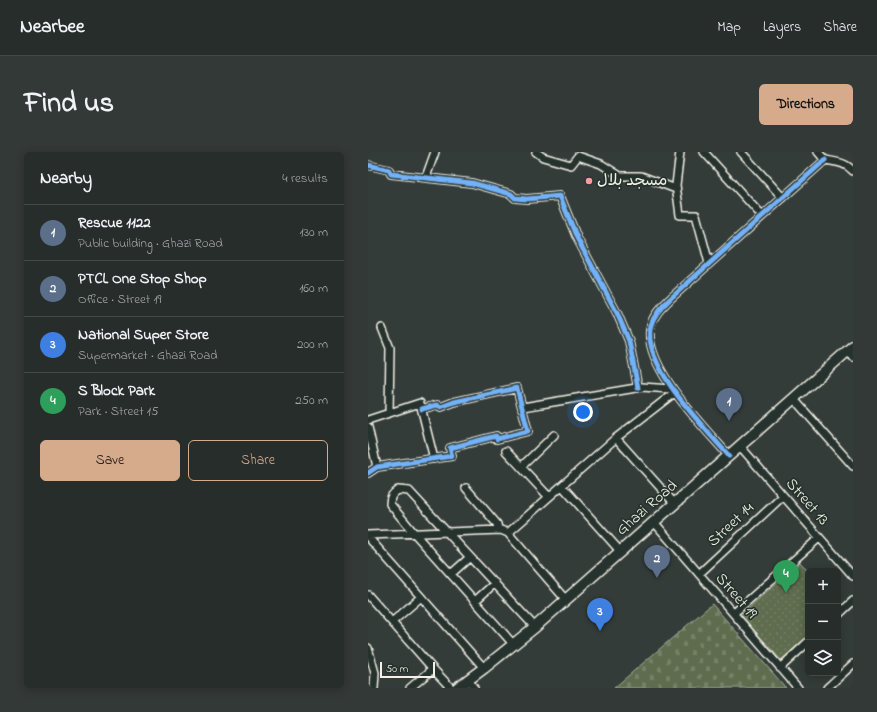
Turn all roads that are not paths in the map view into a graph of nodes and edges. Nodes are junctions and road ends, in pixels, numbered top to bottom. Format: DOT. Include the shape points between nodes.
graph roads {
  1 [pos="435,152"];
  2 [pos="536,152"];
  3 [pos="680,152"];
  4 [pos="704,152"];
  5 [pos="741,152"];
  6 [pos="818,152"];
  7 [pos="825,160"];
  8 [pos="368,165"];
  9 [pos="853,171"];
  10 [pos="426,177"];
  11 [pos="676,189"];
  12 [pos="783,198"];
  13 [pos="762,216"];
  14 [pos="709,263"];
  15 [pos="382,328"];
  16 [pos="851,351"];
  17 [pos="638,388"];
  18 [pos="673,391"];
  19 [pos="793,398"];
  20 [pos="523,407"];
  21 [pos="422,409"];
  22 [pos="389,413"];
  23 [pos="368,420"];
  24 [pos="368,427"];
  25 [pos="554,435"];
  26 [pos="616,438"];
  27 [pos="740,446"];
  28 [pos="506,451"];
  29 [pos="729,456"];
  30 [pos="434,459"];
  31 [pos="853,466"];
  32 [pos="521,467"];
  33 [pos="371,469"];
  34 [pos="562,486"];
  35 [pos="466,488"];
  36 [pos="783,496"];
  37 [pos="549,497"];
  38 [pos="675,504"];
  39 [pos="654,522"];
  40 [pos="498,529"];
  41 [pos="447,532"];
  42 [pos="414,533"];
  43 [pos="508,533"];
  44 [pos="368,536"];
  45 [pos="819,538"];
  46 [pos="620,550"];
  47 [pos="470,557"];
  48 [pos="850,567"];
  49 [pos="452,574"];
  50 [pos="699,574"];
  51 [pos="853,576"];
  52 [pos="495,583"];
  53 [pos="368,595"];
  54 [pos="421,597"];
  55 [pos="566,600"];
  56 [pos="475,601"];
  57 [pos="853,601"];
  58 [pos="841,612"];
  59 [pos="734,613"];
  60 [pos="392,622"];
  61 [pos="535,627"];
  62 [pos="514,644"];
  63 [pos="805,645"];
  64 [pos="368,648"];
  65 [pos="853,664"];
  66 [pos="484,668"];
  67 [pos="780,668"];
  68 [pos="433,669"];
  69 [pos="471,684"];
  70 [pos="374,688"];
  71 [pos="410,688"];
  72 [pos="451,688"];
  73 [pos="457,688"];
  74 [pos="798,688"];
  75 [pos="827,688"];
  1 -- 10 [label="street"];
  2 -- 11 [label="street" via="543,157 571,165 578,156 601,164 620,176 641,176"];
  3 -- 11 [label="street"];
  4 -- 13 [label="street"];
  5 -- 12 [label="street"];
  6 -- 7 [label="street"];
  7 -- 9 [label="street" via="841,162"];
  7 -- 12 [label="street"];
  8 -- 10 [label="street" via="389,170 391,174"];
  10 -- 17 [label="street" via="472,182 511,194 515,198 560,196 577,238 629,341"];
  11 -- 14 [label="street" via="680,214 696,215"];
  12 -- 13 [label="street"];
  13 -- 14 [label="street"];
  14 -- 18 [label="street" via="654,316 651,326 653,352"];
  15 -- 22 [label="street" via="390,348"];
  16 -- 19 [label="main road, Ghazi Road"];
  17 -- 18 [label="street"];
  17 -- 20 [label="street"];
  18 -- 26 [label="street"];
  18 -- 29 [label="street"];
  19 -- 27 [label="main road, Ghazi Road"];
  19 -- 31 [label="street"];
  20 -- 21 [label="street" via="517,388 441,407 437,405"];
  20 -- 30 [label="street" via="528,432 497,439 496,436 450,448 452,456"];
  21 -- 22 [label="street" via="420,402"];
  21 -- 30 [label="street"];
  22 -- 23 [label="street"];
  24 -- 33 [label="street"];
  25 -- 32 [label="street"];
  26 -- 34 [label="street"];
  26 -- 38 [label="street"];
  27 -- 29 [label="main road, Ghazi Road"];
  27 -- 36 [label="street, Street 13"];
  28 -- 32 [label="street"];
  29 -- 38 [label="main road, Ghazi Road"];
  30 -- 33 [label="street"];
  32 -- 37 [label="street"];
  34 -- 37 [label="street"];
  34 -- 46 [label="street"];
  35 -- 40 [label="street" via="497,524"];
  36 -- 45 [label="street, Street 13"];
  36 -- 50 [label="street, Street 14"];
  37 -- 43 [label="street"];
  38 -- 39 [label="main road, Ghazi Road"];
  39 -- 46 [label="main road, Ghazi Road"];
  39 -- 50 [label="street, Street 19"];
  40 -- 41 [label="street"];
  40 -- 43 [label="street"];
  41 -- 42 [label="street"];
  41 -- 42 [label="street" via="409,490 398,490 390,498 390,504"];
  41 -- 47 [label="street"];
  42 -- 44 [label="street"];
  42 -- 49 [label="street"];
  43 -- 55 [label="street"];
  44 -- 54 [label="street"];
  45 -- 48 [label="street, Street 13"];
  45 -- 59 [label="street"];
  46 -- 55 [label="main road, Ghazi Road"];
  47 -- 49 [label="street"];
  47 -- 52 [label="street"];
  48 -- 51 [label="street, Street 13"];
  49 -- 56 [label="street"];
  50 -- 59 [label="street, Street 19"];
  52 -- 56 [label="street"];
  52 -- 61 [label="street"];
  53 -- 60 [label="street"];
  54 -- 60 [label="street"];
  54 -- 66 [label="street"];
  55 -- 61 [label="main road, Ghazi Road"];
  56 -- 62 [label="street"];
  57 -- 58 [label="street"];
  59 -- 67 [label="street, Street 19"];
  60 -- 68 [label="street"];
  61 -- 62 [label="main road, Ghazi Road"];
  62 -- 66 [label="main road, Ghazi Road"];
  63 -- 67 [label="street"];
  64 -- 70 [label="street" via="375,673"];
  65 -- 75 [label="street"];
  66 -- 69 [label="main road, Ghazi Road"];
  67 -- 74 [label="street, Street 19"];
  68 -- 71 [label="street"];
  68 -- 72 [label="street"];
  69 -- 73 [label="main road, Ghazi Road"];
}
